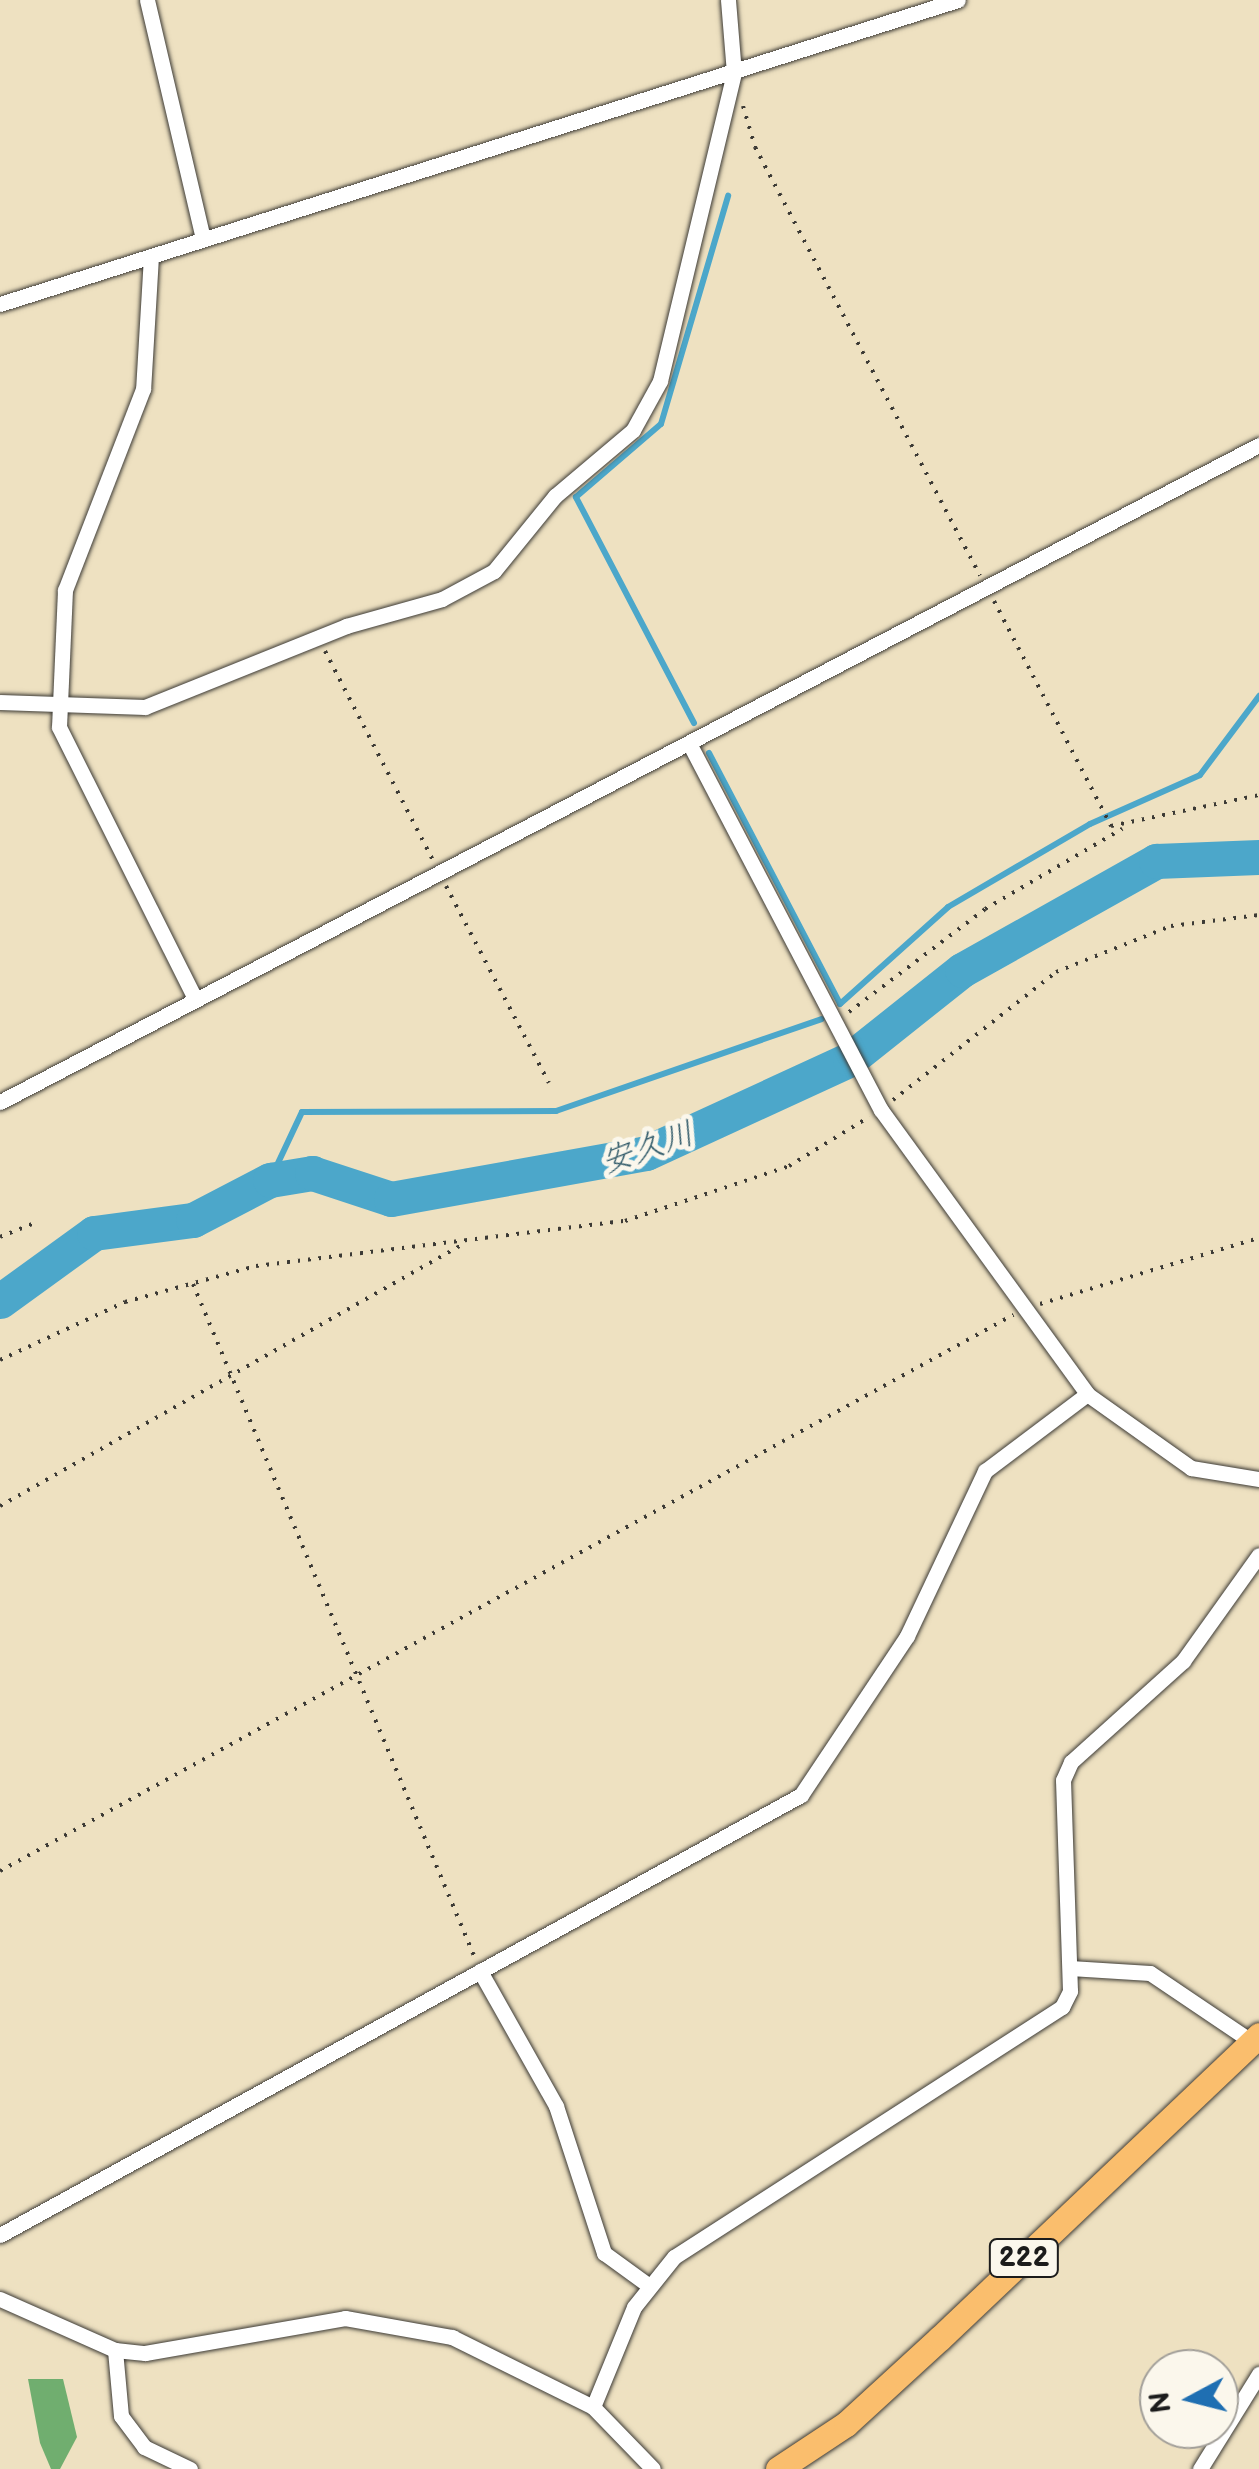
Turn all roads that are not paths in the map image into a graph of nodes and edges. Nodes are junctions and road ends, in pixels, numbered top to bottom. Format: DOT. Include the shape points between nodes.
graph roads {
  1 [pos="148,0"];
  2 [pos="728,0"];
  3 [pos="958,0"];
  4 [pos="734,73"];
  5 [pos="203,238"];
  6 [pos="151,256"];
  7 [pos="0,304"];
  8 [pos="1259,445"];
  9 [pos="0,702"];
  10 [pos="62,706"];
  11 [pos="689,743"];
  12 [pos="196,1000"];
  13 [pos="0,1102"];
  14 [pos="1087,1394"];
  15 [pos="1259,1479"];
  16 [pos="1259,1554"];
  17 [pos="1070,1968"];
  18 [pos="480,1972"];
  19 [pos="1255,2038"];
  20 [pos="0,2236"];
  21 [pos="648,2285"];
  22 [pos="0,2300"];
  23 [pos="115,2350"];
  24 [pos="1259,2374"];
  25 [pos="593,2407"];
  26 [pos="190,2469"];
  27 [pos="654,2469"];
  28 [pos="778,2469"];
  29 [pos="1200,2469"];
  1 -- 5 [label="street"];
  2 -- 4 [label="street"];
  3 -- 4 [label="street"];
  4 -- 5 [label="street"];
  4 -- 10 [label="street" via="660,381 641,419 472,587 145,706"];
  5 -- 6 [label="street"];
  6 -- 7 [label="street"];
  6 -- 10 [label="street" via="144,390 65,590"];
  8 -- 11 [label="street"];
  9 -- 10 [label="street"];
  10 -- 12 [label="street" via="65,744"];
  11 -- 12 [label="street"];
  11 -- 14 [label="street" via="881,1110"];
  12 -- 13 [label="street"];
  14 -- 15 [label="street" via="1192,1468"];
  14 -- 18 [label="street" via="985,1471 908,1636 820,1779"];
  16 -- 17 [label="street" via="1184,1661 1071,1762 1059,1815"];
  17 -- 19 [label="street" via="1150,1974"];
  17 -- 21 [label="street" via="1062,2007 674,2257"];
  18 -- 20 [label="street"];
  18 -- 21 [label="street" via="556,2106 604,2253"];
  19 -- 28 [label="highway, 222" via="846,2424"];
  21 -- 25 [label="street"];
  22 -- 23 [label="street"];
  23 -- 25 [label="street" via="185,2348 346,2318 452,2338"];
  23 -- 26 [label="street" via="121,2416 144,2447"];
  24 -- 29 [label="street"];
  25 -- 27 [label="street"];
}
